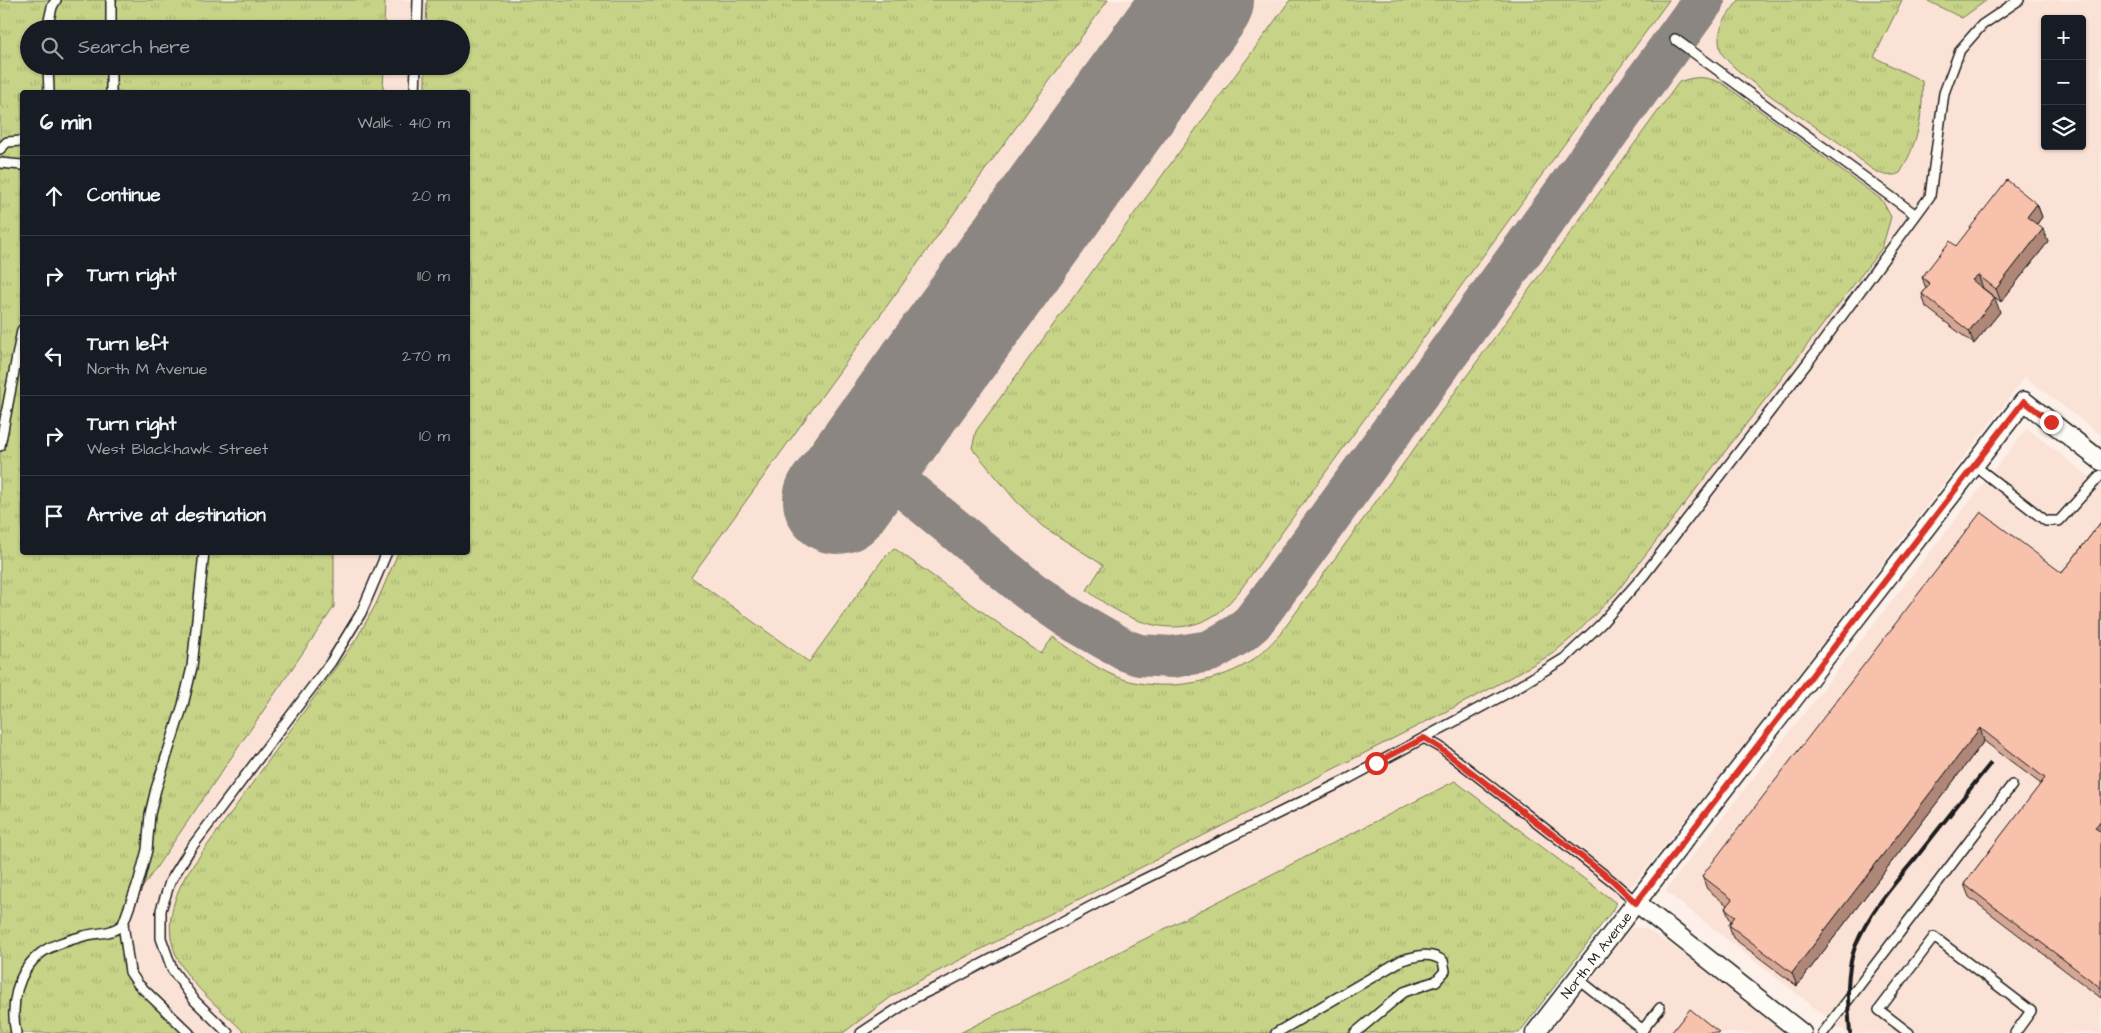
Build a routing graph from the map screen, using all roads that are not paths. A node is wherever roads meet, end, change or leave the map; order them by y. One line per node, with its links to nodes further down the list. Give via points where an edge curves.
1 (56, 0): 5 (lane)
2 (111, 0): 6 (lane)
3 (418, 0): 7 (lane)
4 (2019, 0): 19 (lane, via 1982,24 1960,50 1944,93 1930,196)
5 (49, 20)
6 (111, 20)
7 (417, 20)
8 (1675, 39): 19 (lane)
9 (48, 75): 12 (lane)
10 (111, 75): 13 (lane)
11 (416, 75): 14 (lane)
12 (49, 90)
13 (111, 90)
14 (415, 90)
15 (20, 141): 16 (lane, via 7,142)
16 (0, 148)
17 (0, 163): 18 (lane)
18 (20, 165)
19 (1916, 215): 27 (lane, via 1802,370 1602,624 1565,658)
20 (20, 341): 21 (lane)
21 (0, 446)
22 (2101, 461): 23 (street, North M Avenue, via 2024,401)
23 (1974, 464): 24 (lane, via 2051,522 2059,522); 29 (street, North M Avenue)
24 (2101, 475)
25 (204, 555): 30 (lane, via 192,667 156,789 143,865)
26 (386, 555): 36 (lane, via 361,613 331,662 191,848 170,882 161,910 161,938 172,969 195,1001)
27 (1424, 738): 29 (lane, via 1612,880); 37 (lane, via 914,998)
28 (2012, 785): 42 (lane)
29 (1636, 903): 31 (street, North M Avenue); 41 (street)
30 (123, 924): 34 (lane, via 116,930 57,944 41,953 27,967 14,1009); 35 (lane, via 130,972 138,984)
31 (1577, 978): 33 (lane); 40 (street, North M Avenue)
32 (1660, 1008): 33 (lane)
33 (1642, 1031)
34 (16, 1033)
35 (189, 1033)
36 (228, 1033)
37 (861, 1033)
38 (1276, 1033): 39 (lane, via 1402,960 1422,954 1435,955 1443,961 1445,971 1436,981 1404,992)
39 (1355, 1033)
40 (1535, 1033)
41 (1802, 1033)
42 (1823, 1033)
43 (1909, 1033): 44 (lane, via 1879,1010 1934,938 2032,1011)
44 (2015, 1033)

